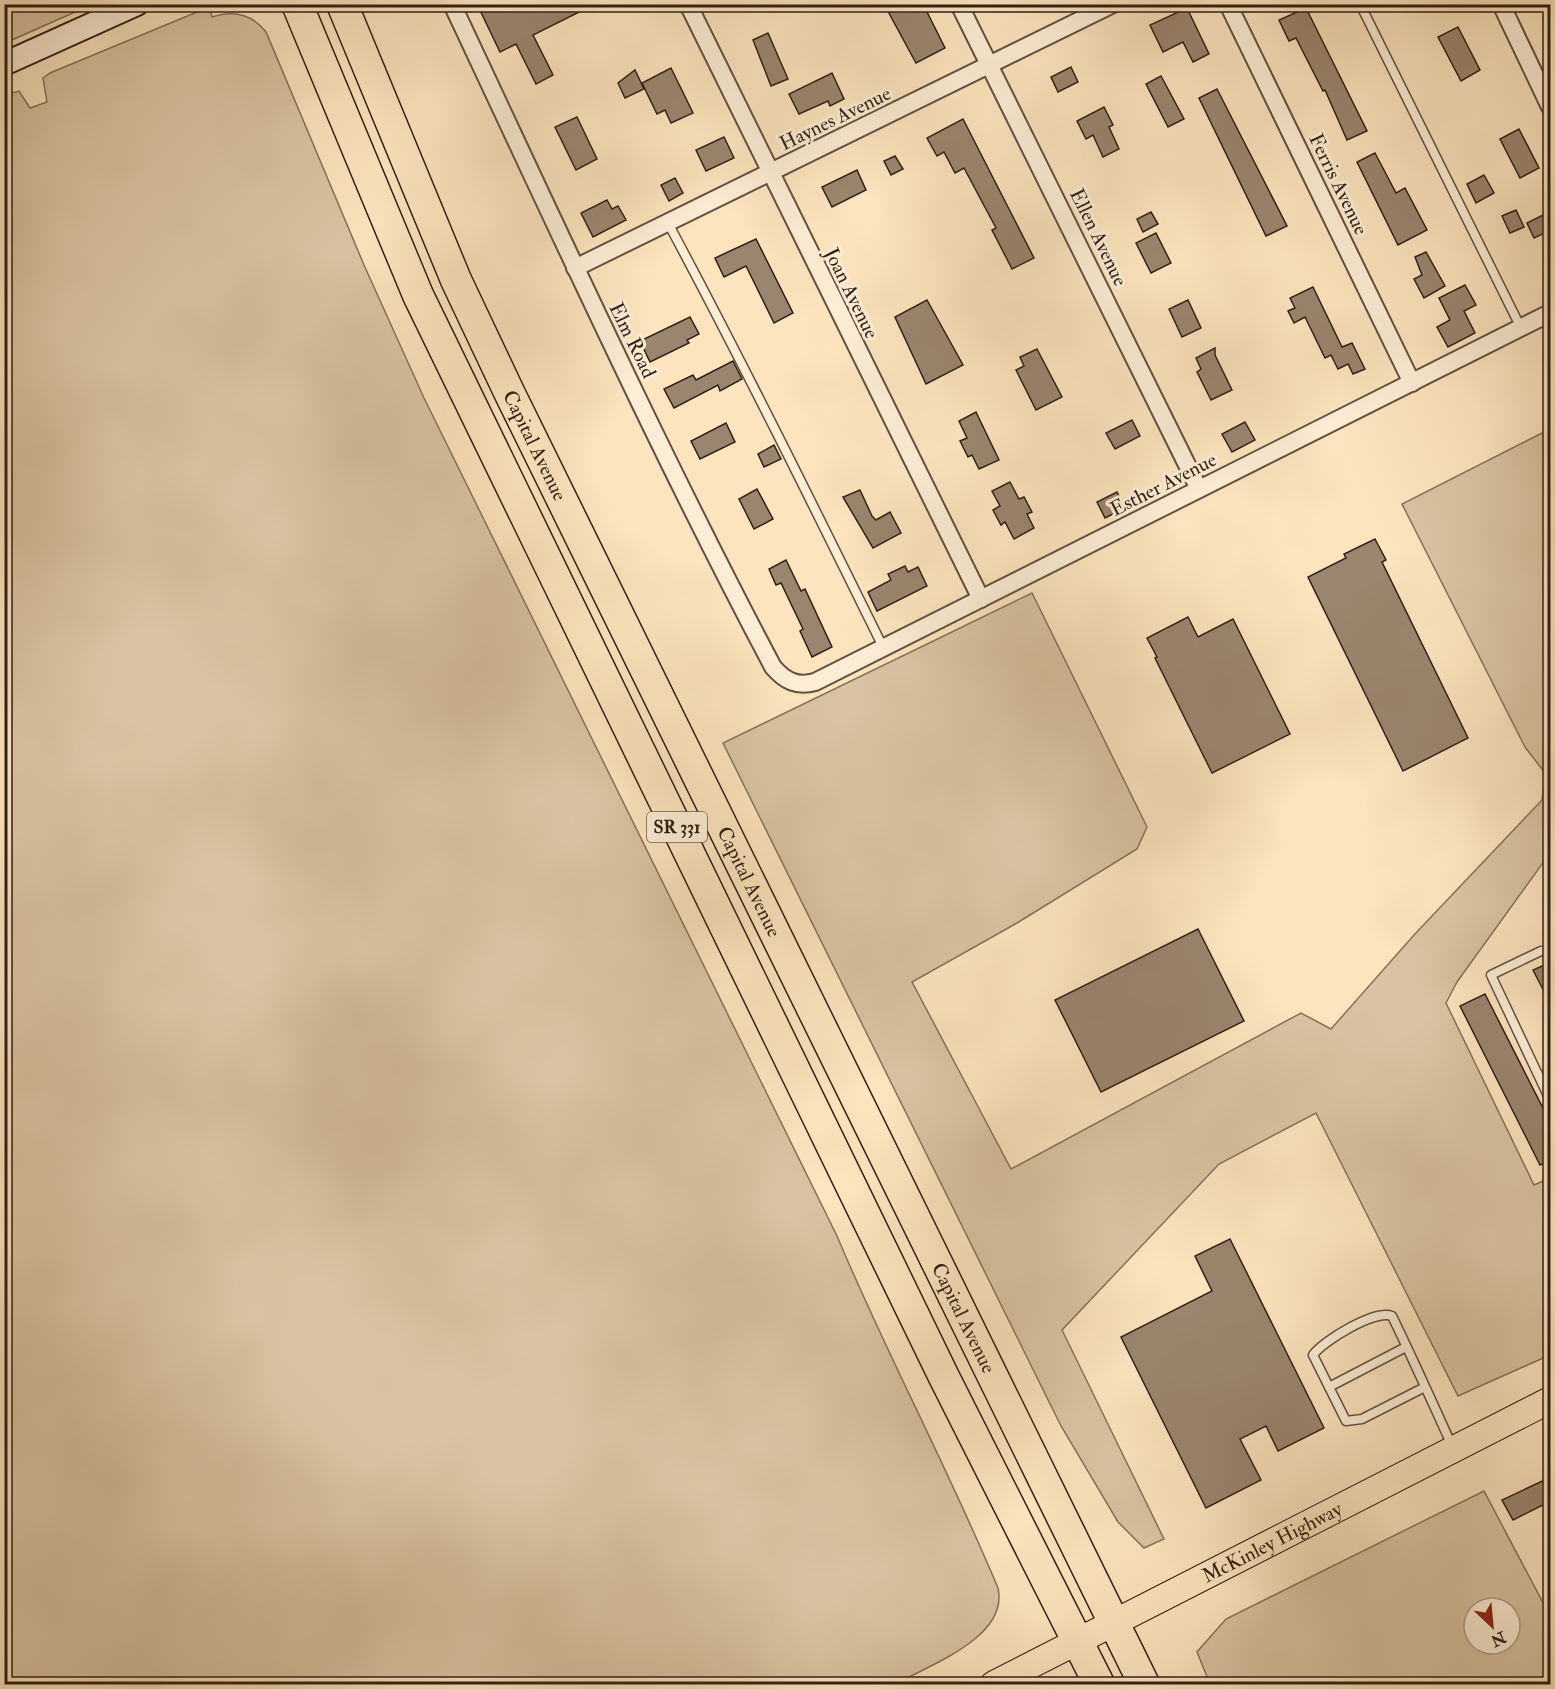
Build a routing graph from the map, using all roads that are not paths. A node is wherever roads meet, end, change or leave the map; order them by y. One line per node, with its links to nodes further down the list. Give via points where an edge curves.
1 (137, 4): 11 (street)
2 (297, 4): 32 (highway, Capital Avenue / SR 331, via 418,295 944,1377)
3 (342, 4): 31 (highway, Capital Avenue / SR 331, via 456,280 509,392)
4 (452, 4): 16 (street, Elm Road)
5 (688, 4): 14 (street, Joan Avenue)
6 (959, 4): 12 (street, Ellen Avenue)
7 (1113, 4): 12 (street, Haynes Avenue)
8 (1228, 4): 19 (street, Ferris Avenue)
9 (1360, 4): 18 (lane)
10 (1501, 4): 13 (street)
11 (4, 64)
12 (990, 65): 14 (street, Haynes Avenue); 20 (street, Ellen Avenue)
13 (1551, 107)
14 (771, 173): 15 (street, Haynes Avenue); 21 (street, Joan Avenue)
15 (668, 223): 16 (street, Haynes Avenue); 22 (lane, via 735,348)
16 (575, 268): 23 (street, Elm Road, via 735,595 773,667)
17 (1551, 313): 18 (street, Esther Avenue)
18 (1521, 328): 19 (street, Esther Avenue)
19 (1412, 383): 20 (street, Esther Avenue)
20 (1199, 489): 21 (street, Esther Avenue)
21 (981, 599): 22 (street, Esther Avenue)
22 (883, 647): 23 (street, Esther Avenue, via 814,682)
23 (793, 683)
24 (1541, 951): 25 (lane, via 1491,975)
25 (1551, 1100)
26 (1407, 1347): 27 (lane); 28 (lane); 28 (lane, via 1392,1316 1374,1316 1319,1346 1313,1355)
27 (1425, 1387): 28 (lane, via 1362,1419 1346,1420); 30 (lane)
28 (1329, 1388)
29 (1551, 1400): 30 (main road, McKinley Highway)
30 (1453, 1448): 31 (main road, McKinley Highway)
31 (1114, 1622): 32 (main road, McKinley Highway); 35 (highway, Capital Avenue / SR 331)
32 (1077, 1640): 33 (main road, McKinley Highway); 34 (highway, Capital Avenue / SR 331)
33 (993, 1684)
34 (1099, 1684)
35 (1144, 1684)

